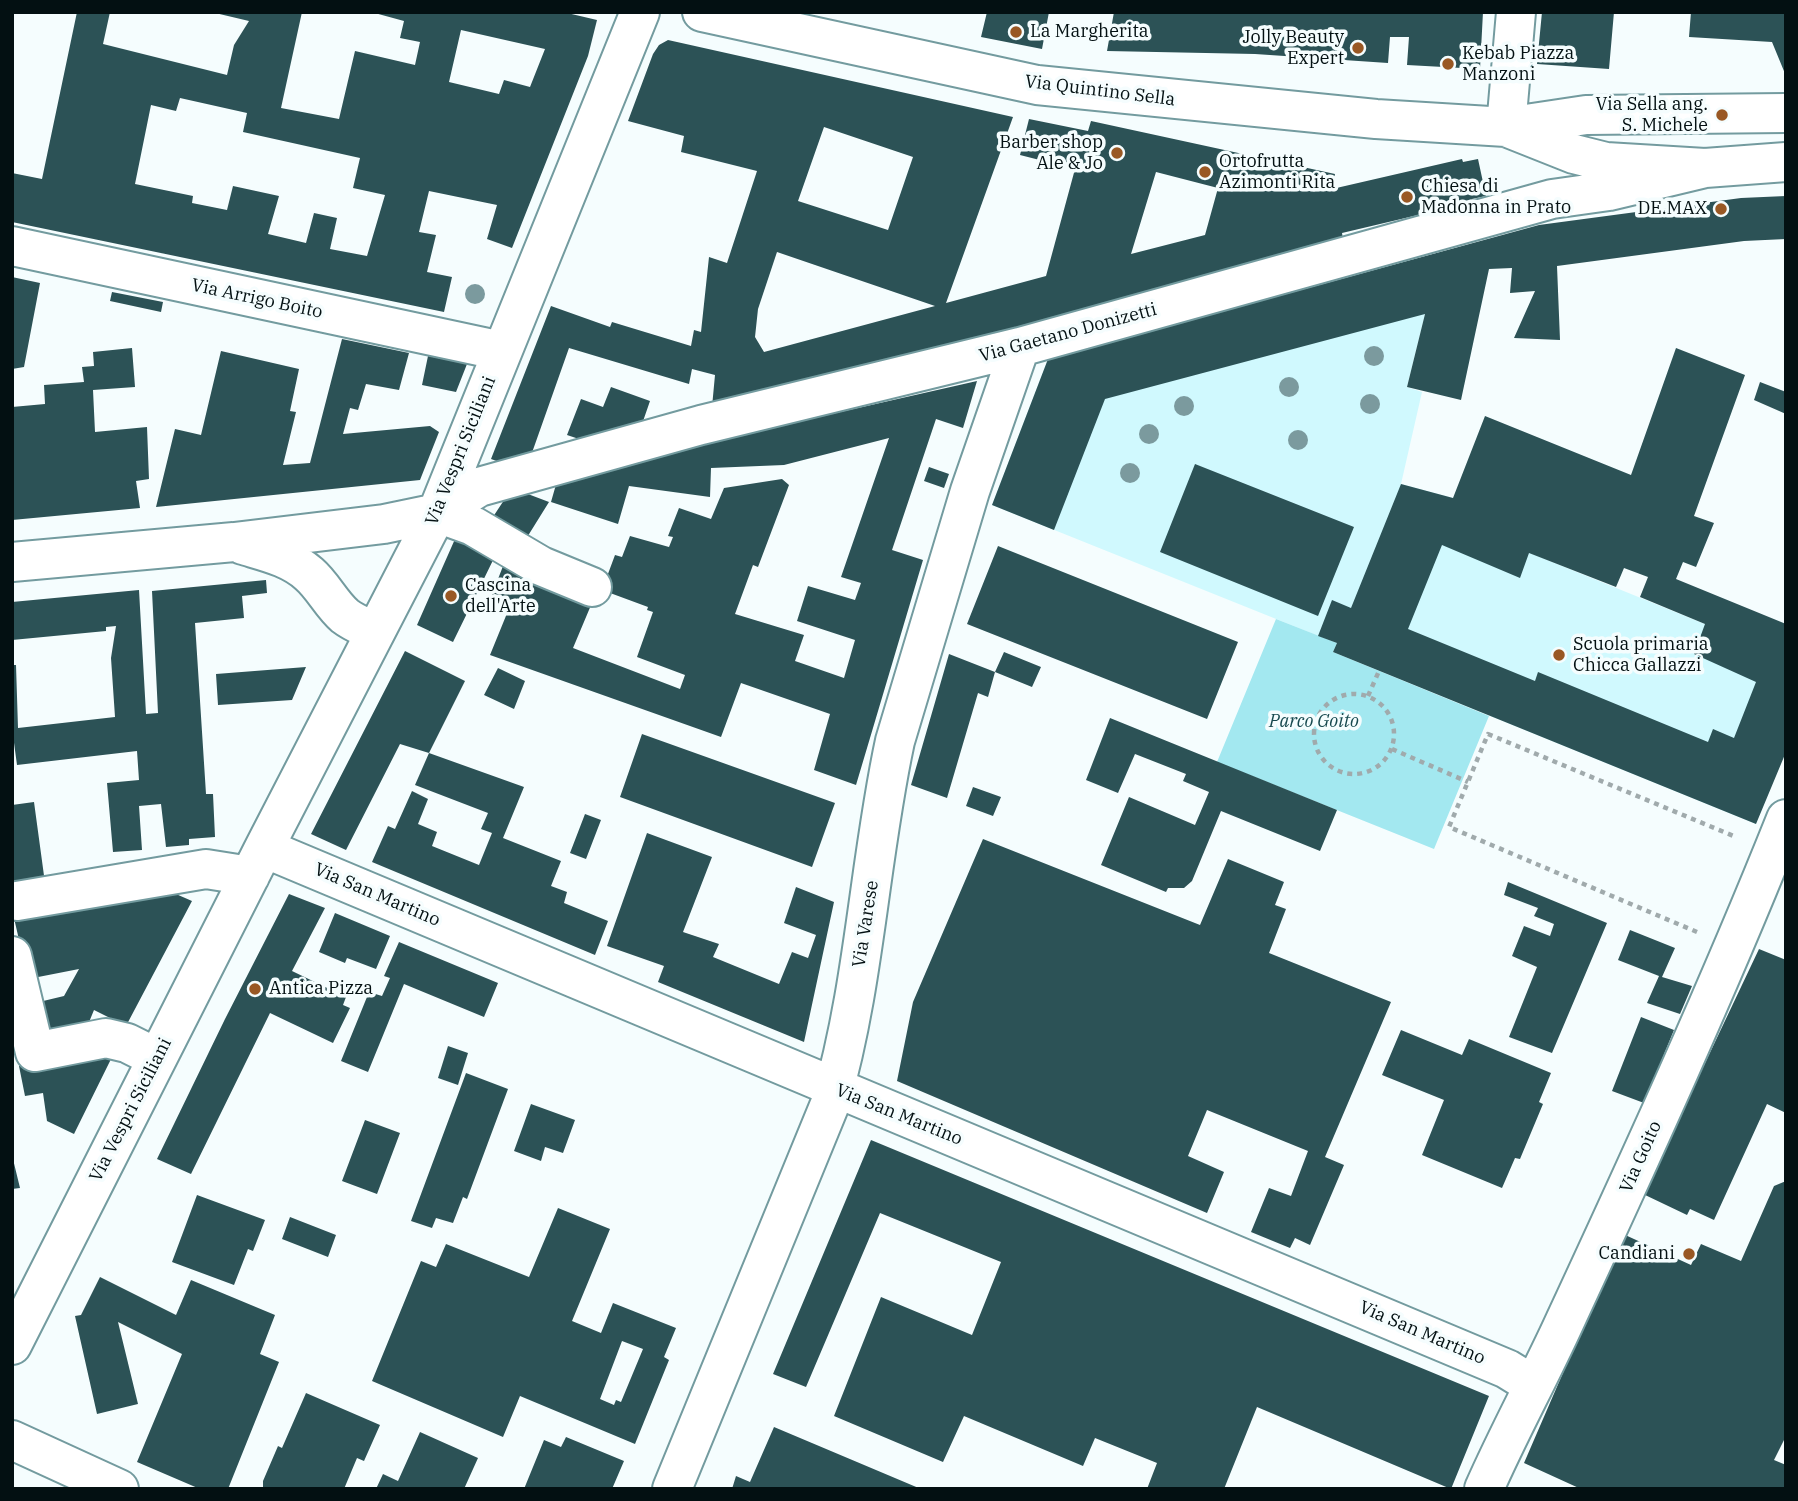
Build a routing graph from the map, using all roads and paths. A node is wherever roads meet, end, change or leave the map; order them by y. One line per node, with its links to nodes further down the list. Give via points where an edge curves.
1 (640, 12): 10 (street, Via Vespri Siciliani)
2 (702, 12): 5 (street, Via Quintino Sella, via 1047,87)
3 (1516, 12): 5 (street)
4 (1786, 113): 5 (street, via 1586,116)
5 (1506, 127): 7 (street, via 1606,162)
6 (1786, 162): 7 (street)
7 (1705, 168): 9 (street, Via Gaetano Donizetti, via 1552,199)
8 (12, 246): 10 (street, Via Arrigo Boito)
9 (1020, 347): 11 (street, Via Gaetano Donizetti, via 701,425 479,487); 27 (street, Via Varese, via 970,491 895,740 860,967)
10 (502, 351): 11 (street, Via Vespri Siciliani)
11 (437, 513): 12 (street); 14 (street, via 473,526 541,566); 15 (street, Via Vespri Siciliani)
12 (234, 542): 13 (street); 15 (street, via 295,563 343,614)
13 (12, 562)
14 (593, 587)
15 (375, 632): 22 (street, Via Vespri Siciliani)
16 (1378, 671): 17 (path)
17 (1368, 696): 18 (path, via 1380,704 1393,724); 18 (path, via 1343,695 1331,701 1316,723 1317,750 1324,761 1348,774 1374,769)
18 (1391, 749): 19 (path)
19 (1468, 782): 21 (path, via 1488,734); 24 (path, via 1449,827)
20 (1786, 820): 29 (street, Via Goito, via 1649,1140)
21 (1740, 838)
22 (257, 862): 23 (street); 26 (street, Via Vespri Siciliani); 27 (street, Via San Martino)
23 (18, 901)
24 (1701, 933)
25 (12, 956): 26 (street, via 35,1052 106,1038)
26 (157, 1058): 28 (street, Via Vespri Siciliani)
27 (835, 1088): 29 (street, Via San Martino, via 1507,1369); 32 (street, Via Varese)
28 (12, 1345)
29 (1533, 1385): 33 (street, Via Goito)
30 (12, 1440): 31 (street)
31 (119, 1489)
32 (672, 1489)
33 (1484, 1489)

